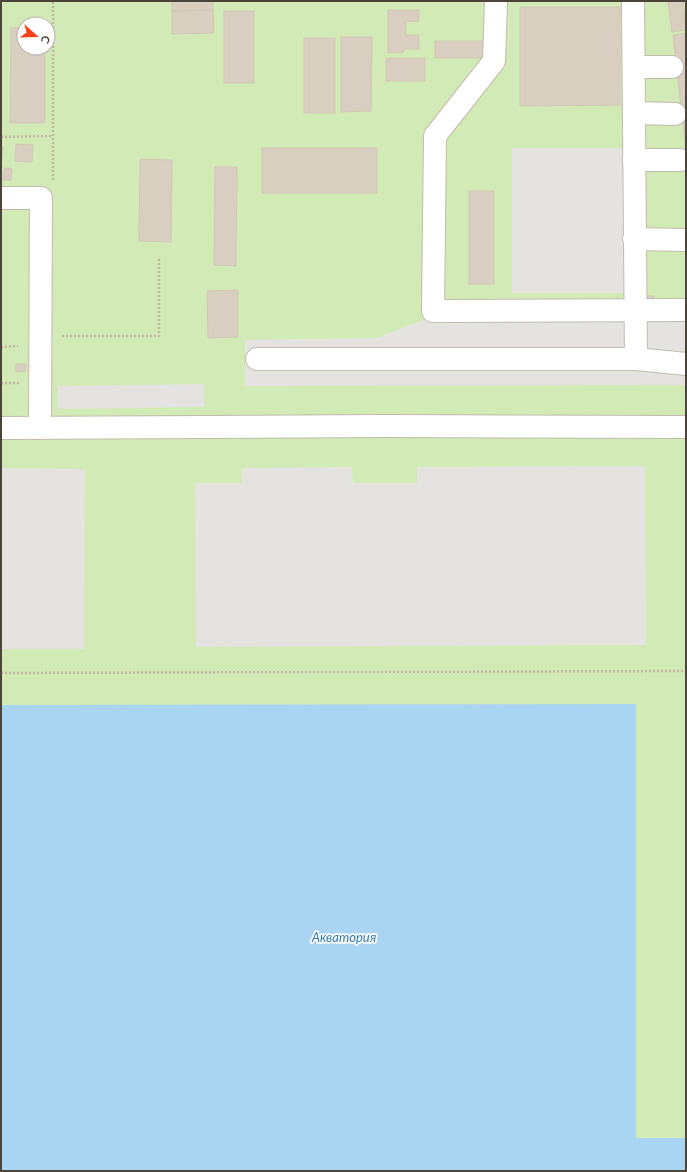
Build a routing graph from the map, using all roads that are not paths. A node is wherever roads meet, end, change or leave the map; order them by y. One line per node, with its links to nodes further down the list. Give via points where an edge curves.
1 (496, 1): 12 (street, via 494,61 435,136 434,311)
2 (633, 1): 3 (street)
3 (634, 67): 4 (street); 5 (street)
4 (672, 67)
5 (634, 113): 6 (street); 7 (street)
6 (675, 114)
7 (634, 160): 8 (street); 10 (street)
8 (680, 160)
9 (1, 198): 19 (street, via 41,198)
10 (634, 239): 11 (street); 12 (street)
11 (686, 240)
12 (634, 310): 13 (street); 15 (street)
13 (686, 310)
14 (257, 359): 15 (street)
15 (636, 359): 16 (street)
16 (686, 364)
17 (686, 427): 19 (street)
18 (1, 428): 19 (street)
19 (40, 428)

